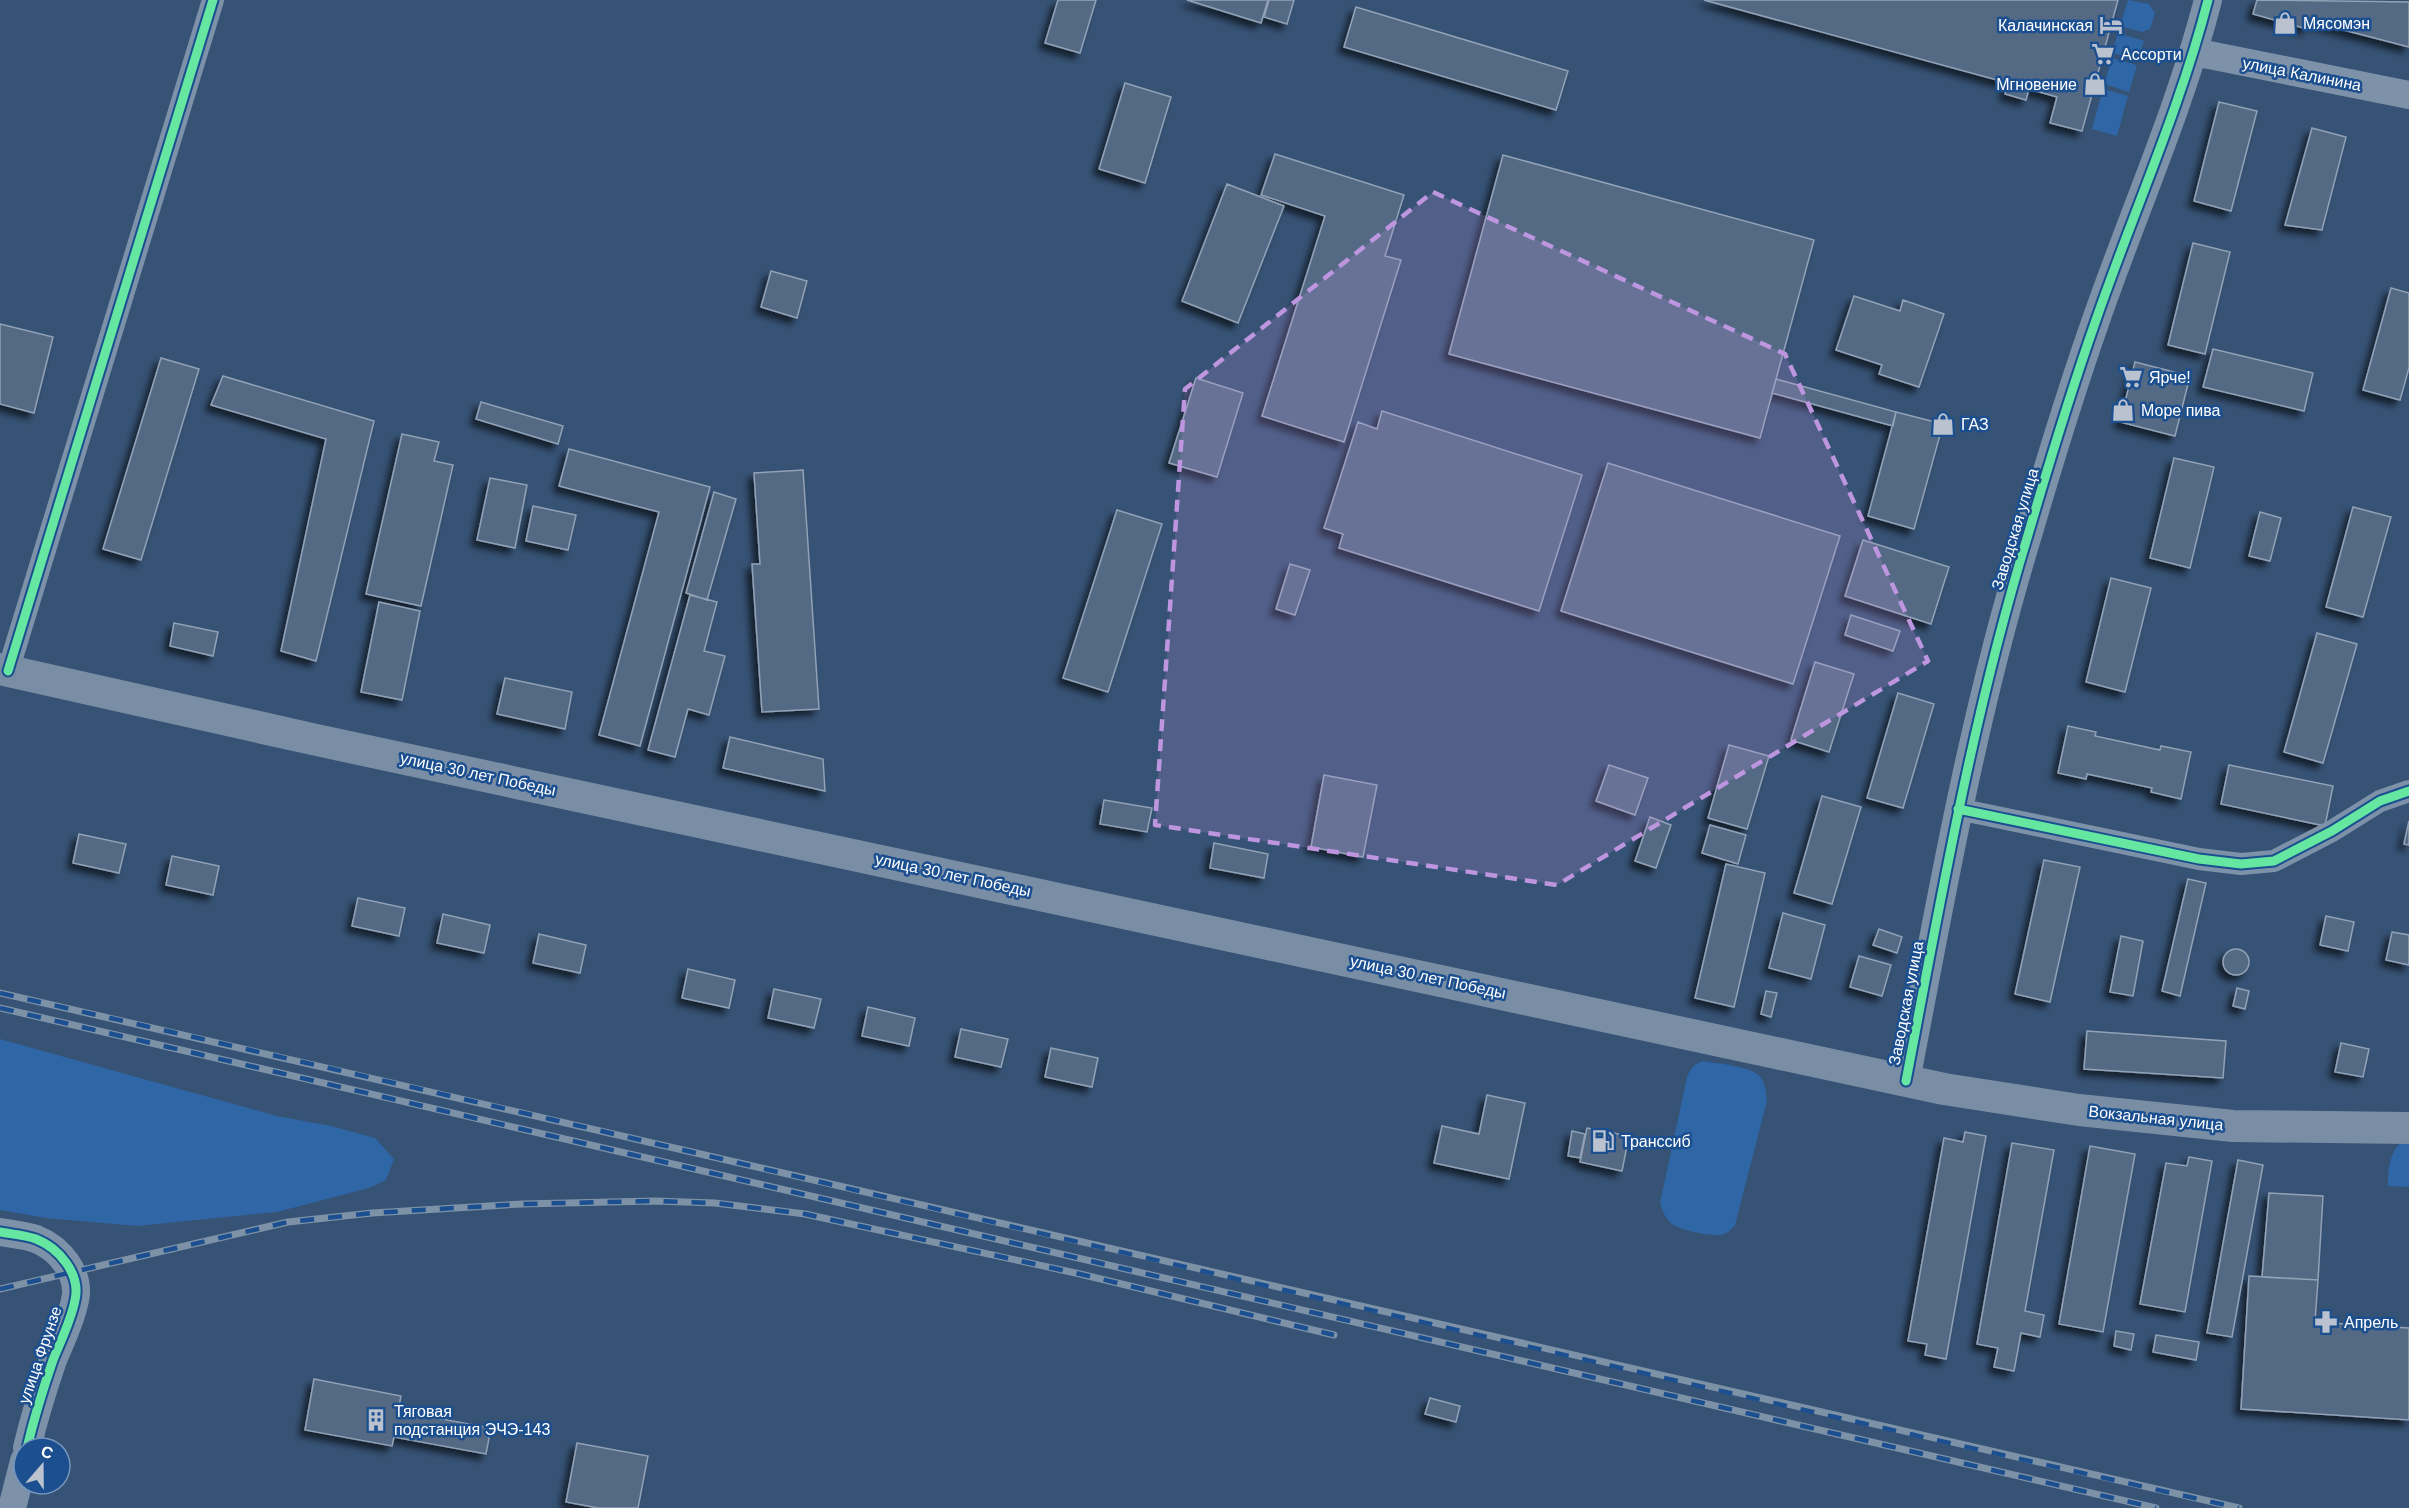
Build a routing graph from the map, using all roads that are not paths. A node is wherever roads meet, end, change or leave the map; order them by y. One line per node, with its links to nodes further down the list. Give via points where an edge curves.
1 (213, 0): 5 (street)
2 (2208, 0): 3 (street, Заводская улица)
3 (2194, 52): 4 (street, улица Калинина); 7 (street, Заводская улица, via 2096,320 2027,536 1991,662)
4 (2409, 96)
5 (4, 670): 8 (main road, улица 30 лет Победы)
6 (2409, 791): 7 (street, via 2380,801 2274,861 2241,864 2199,859)
7 (1958, 809): 8 (street, Заводская улица)
8 (1906, 1081): 9 (main road, Вокзальная улица, via 2072,1109 2233,1126)
9 (2409, 1128)
10 (0, 1232): 11 (street, улица Фрунзе, via 36,1239 58,1253 72,1271 76,1298 39,1398)
11 (30, 1436)

